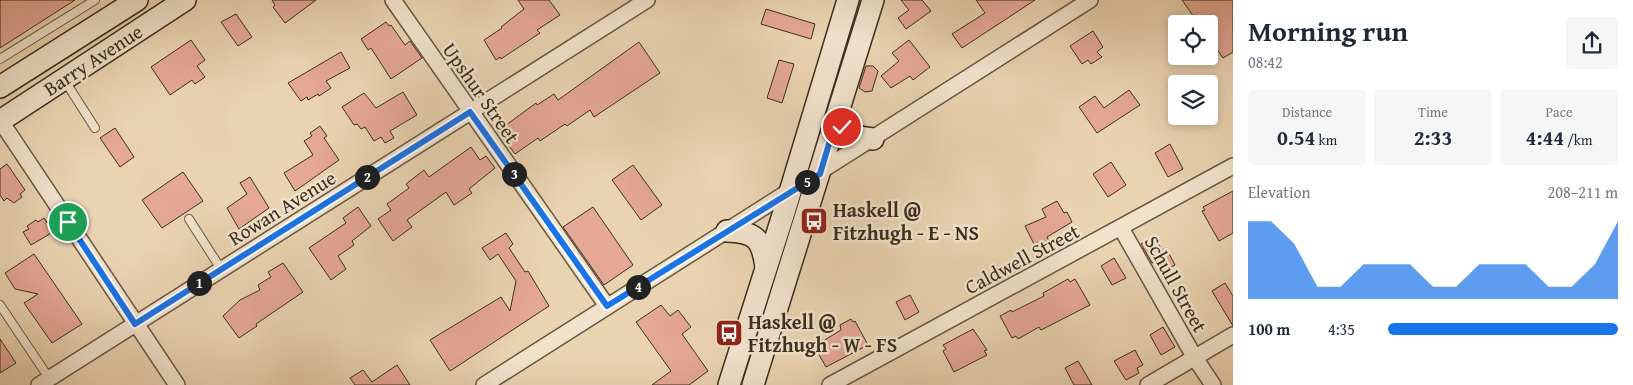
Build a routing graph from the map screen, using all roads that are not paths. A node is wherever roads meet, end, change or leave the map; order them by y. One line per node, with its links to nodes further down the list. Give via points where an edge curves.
1 (95, 0): 9 (lane)
2 (137, 0): 11 (main road)
3 (392, 0): 12 (street, Upshur Street)
4 (647, 0): 12 (street, Rowan Avenue)
5 (848, 0): 19 (main road)
6 (873, 0): 13 (main road)
7 (1090, 0): 16 (street)
8 (176, 3): 10 (main road, Barry Avenue)
9 (0, 59)
10 (64, 79): 14 (main road, Barry Avenue); 15 (lane)
11 (0, 87)
12 (470, 112): 24 (street, Rowan Avenue); 26 (street, Upshur Street)
13 (837, 117): 16 (main road, via 842,127 853,136); 18 (main road)
14 (0, 121): 27 (street)
15 (95, 128)
16 (873, 139): 18 (street)
17 (1233, 166): 21 (street, Caldwell Street)
18 (820, 174): 19 (street); 34 (main road)
19 (790, 192): 22 (street); 23 (main road)
20 (189, 219): 24 (lane)
21 (1121, 228): 29 (street, Schull Street); 35 (street, Caldwell Street)
22 (727, 230): 23 (main road, via 757,238); 26 (street)
23 (766, 267): 33 (main road)
24 (221, 269): 27 (street, Rowan Avenue)
25 (0, 305): 30 (lane)
26 (607, 306): 32 (street)
27 (135, 324): 30 (street, Rowan Avenue); 31 (street)
28 (1233, 336): 29 (street)
29 (1195, 358): 36 (street); 37 (street, Schull Street)
30 (44, 382)
31 (177, 385)
32 (484, 385)
33 (729, 385)
34 (753, 385)
35 (830, 385)
36 (1148, 385)
37 (1213, 385)

